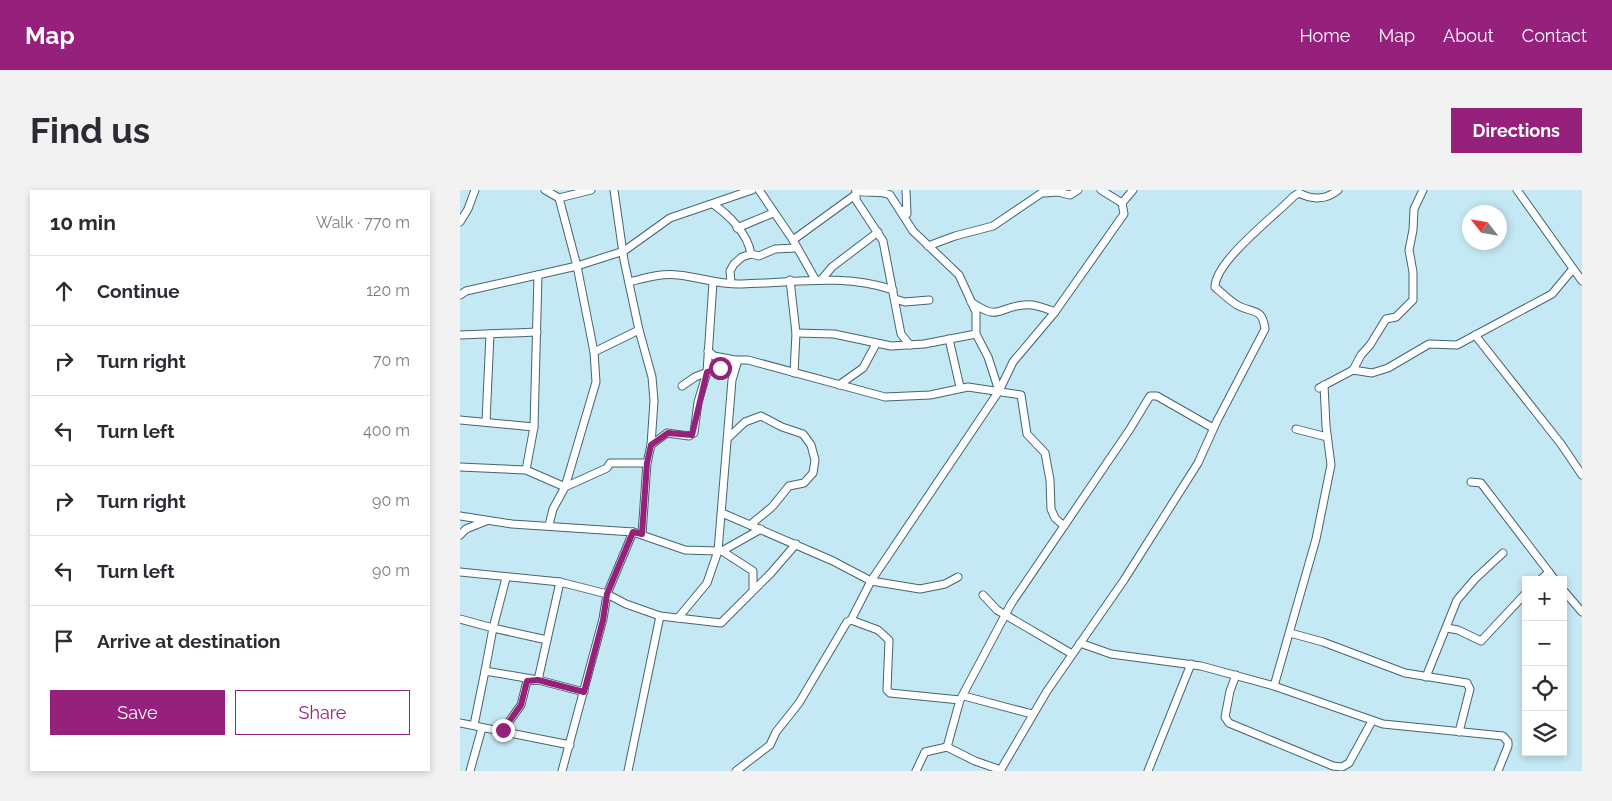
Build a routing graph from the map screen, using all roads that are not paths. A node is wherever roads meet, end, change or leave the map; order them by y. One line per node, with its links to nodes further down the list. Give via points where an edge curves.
1 (476, 190): 21 (street)
2 (545, 190): 17 (street)
3 (591, 190): 17 (street)
4 (614, 190): 27 (street)
5 (752, 190): 19 (street)
6 (759, 190): 20 (street)
7 (906, 190): 16 (street, via 907,214 901,204)
8 (1078, 190): 14 (street, via 1070,195)
9 (1101, 190): 18 (street)
10 (1133, 190): 18 (street)
11 (1338, 190): 67 (street, via 1333,195 1316,198 1299,193 1294,196 1232,253 1221,268 1215,286 1239,306 1257,311 1264,320 1265,329)
12 (1424, 190): 57 (street, via 1414,209 1409,250 1413,300 1396,317 1386,319)
13 (1517, 190): 30 (street)
14 (1046, 191): 25 (street, via 993,226)
15 (856, 192): 16 (street, via 884,192); 23 (street); 24 (street)
16 (890, 196): 25 (street, via 913,231)
17 (559, 198): 29 (street)
18 (1122, 203): 43 (street, via 1124,214)
19 (713, 204): 22 (street, via 727,214); 27 (street, via 670,218)
20 (774, 213): 22 (street); 24 (street)
21 (460, 222)
22 (737, 228): 28 (street, via 750,244)
23 (878, 232): 32 (street); 38 (street)
24 (792, 240): 26 (street)
25 (928, 246): 42 (street, via 959,275)
26 (796, 248): 28 (street, via 775,248 760,256); 32 (street)
27 (624, 251): 29 (street); 35 (street)
28 (751, 254): 37 (street, via 734,264 730,271)
29 (577, 266): 31 (street); 55 (street)
30 (1572, 270): 34 (street); 50 (street, via 1552,294)
31 (538, 275): 39 (street); 45 (street)
32 (818, 279): 33 (street); 38 (street, via 876,284)
33 (790, 280): 37 (street); 46 (street)
34 (1582, 281)
35 (629, 282): 36 (street, via 666,275); 44 (street)
36 (713, 282): 37 (street); 54 (street)
37 (731, 283)
38 (893, 290): 40 (street)
39 (460, 295)
40 (894, 298): 41 (street, via 905,302); 53 (street, via 901,334)
41 (929, 300)
42 (969, 300): 43 (street, via 984,311 997,313 1022,305 1038,305); 48 (street, via 976,312)
43 (1055, 312): 63 (street, via 1012,362)
44 (639, 330): 55 (street); 71 (street, via 652,377)
45 (537, 332): 47 (street); 66 (street)
46 (796, 333): 52 (street, via 834,334); 59 (street)
47 (490, 334): 49 (street); 65 (street)
48 (976, 334): 51 (street); 63 (street, via 988,357)
49 (460, 335)
50 (1474, 335): 57 (street, via 1457,345 1429,344 1398,364 1372,373); 75 (street)
51 (949, 339): 53 (street); 62 (street)
52 (876, 344): 53 (street); 60 (street, via 862,368)
53 (910, 345)
54 (708, 351): 56 (street, via 714,356); 58 (street)
55 (594, 352): 77 (street, via 595,392)
56 (738, 360): 58 (street); 59 (street); 70 (street, via 732,380)
57 (1353, 370): 69 (street, via 1321,387)
58 (707, 372): 61 (street); 71 (street, via 692,435 668,433)
59 (794, 373): 60 (street)
60 (839, 385): 62 (street, via 876,396 896,397 930,395)
61 (682, 386)
62 (960, 387): 63 (street)
63 (999, 391): 83 (street, via 1021,395 1027,434 1045,453 1051,509); 97 (street)
64 (460, 420): 65 (street)
65 (486, 422): 66 (street)
66 (534, 427): 74 (street)
67 (1214, 428): 83 (street, via 1157,396 1150,396); 114 (street, via 1198,463 1168,513)
68 (1296, 429): 69 (street)
69 (1327, 437): 112 (street, via 1332,465)
70 (728, 438): 78 (street); 82 (street, via 745,422 761,416 803,434 816,460 813,473 804,483 790,486)
71 (651, 445): 72 (street)
72 (647, 463): 77 (street, via 610,463 607,468); 86 (street)
73 (460, 467): 74 (street)
74 (526, 470): 77 (street)
75 (1582, 475)
76 (1471, 482): 92 (street, via 1481,483)
77 (565, 487): 81 (street, via 553,509)
78 (722, 513): 82 (street); 89 (street)
79 (460, 516): 80 (street)
80 (486, 521): 81 (street); 87 (street)
81 (549, 525): 85 (street)
82 (750, 525): 84 (street)
83 (1064, 526): 105 (street)
84 (760, 529): 88 (street); 89 (street)
85 (633, 532): 86 (street); 100 (street)
86 (642, 534): 89 (street, via 685,550)
87 (460, 535)
88 (796, 544): 97 (street); 99 (street, via 771,574)
89 (720, 551): 99 (street, via 753,571); 107 (street, via 707,583)
90 (1503, 553): 111 (street, via 1457,600)
91 (460, 572): 96 (street)
92 (1549, 572): 93 (street); 94 (street)
93 (1544, 576)
94 (1552, 576)
95 (958, 577): 97 (street, via 945,584 920,589)
96 (506, 578): 98 (street); 110 (street)
97 (871, 581): 109 (street)
98 (560, 582): 100 (street); 113 (street)
99 (753, 589): 107 (street, via 721,623)
100 (607, 594): 106 (street); 122 (street)
101 (983, 595): 105 (street, via 997,610)
102 (1567, 595): 104 (street)
103 (1522, 598): 111 (street, via 1481,641)
104 (1582, 612)
105 (1006, 614): 115 (street); 123 (street)
106 (660, 616): 107 (street); 136 (street)
107 (678, 618)
108 (460, 619): 110 (street)
109 (851, 620): 123 (street, via 878,630 889,640 887,690 890,693); 137 (street, via 770,745)
110 (492, 628): 113 (street); 117 (street)
111 (1447, 628): 119 (street)
112 (1290, 633): 119 (street); 121 (street)
113 (547, 640): 120 (street)
114 (1080, 643): 115 (street); 116 (street, via 1111,654)
115 (1072, 654): 124 (street)
116 (1190, 664): 118 (street); 139 (street)
117 (485, 671): 120 (street); 127 (street)
118 (1236, 675): 121 (street); 125 (street, via 1226,717 1229,723 1333,766 1349,764)
119 (1426, 677): 130 (street, via 1467,683 1470,689)
120 (538, 680): 122 (street); 129 (street, via 527,681 521,705)
121 (1274, 686): 125 (street)
122 (584, 692): 131 (street)
123 (962, 698): 124 (street); 132 (street)
124 (1032, 714): 133 (street)
125 (1372, 721): 130 (street)
126 (460, 723): 127 (street)
127 (474, 726): 128 (street)
128 (482, 728): 129 (street); 134 (street)
129 (503, 730): 131 (street)
130 (1459, 732): 140 (street, via 1506,738 1508,746)
131 (570, 745): 135 (street)
132 (948, 747): 133 (street); 138 (street, via 925,752)
133 (1000, 770)
134 (470, 771)
135 (562, 771)
136 (628, 771)
137 (736, 771)
138 (916, 771)
139 (1148, 771)
140 (1498, 771)

